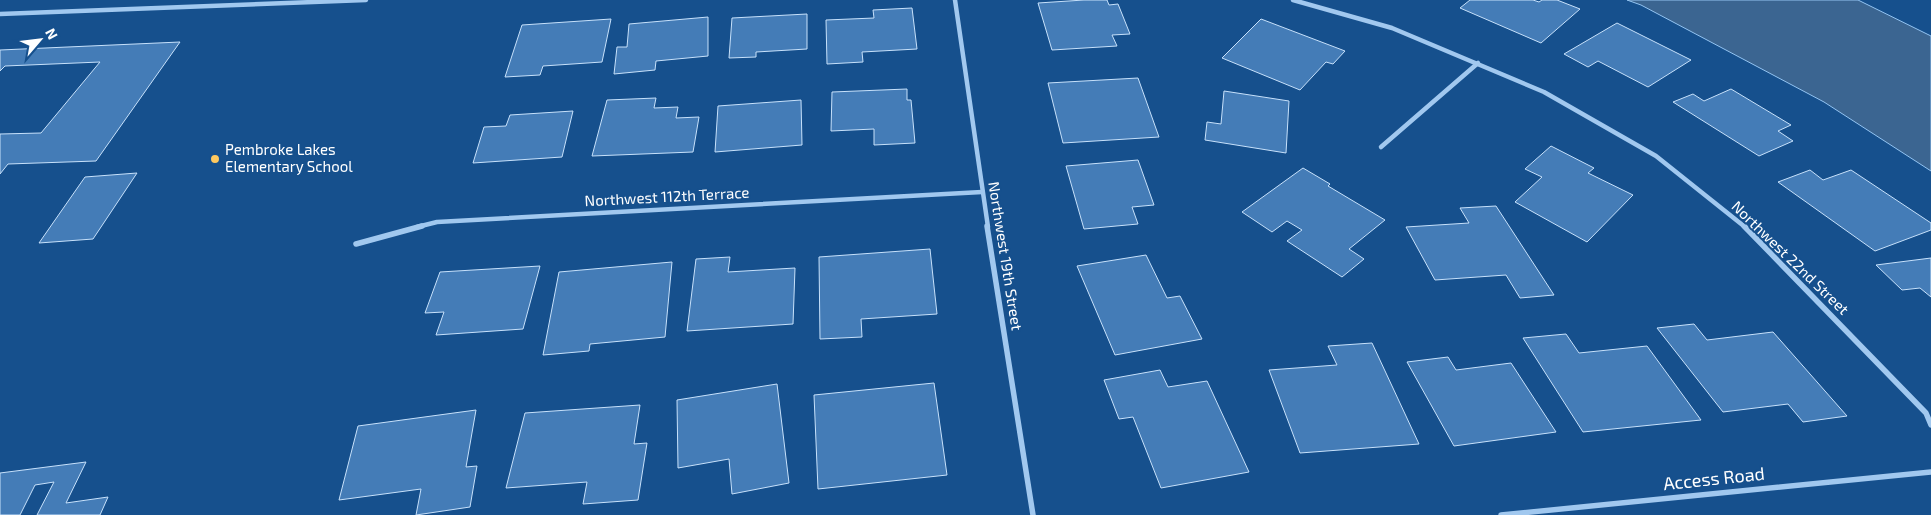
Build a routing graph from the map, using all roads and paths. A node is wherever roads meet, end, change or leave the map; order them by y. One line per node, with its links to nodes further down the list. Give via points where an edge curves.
1 (366, 0): 4 (street)
2 (955, 0): 7 (street, Northwest 19th Street)
3 (1293, 0): 5 (street, Northwest 22nd Street, via 1392,28)
4 (0, 14)
5 (1478, 63): 6 (street); 9 (street, Northwest 22nd Street, via 1544,92 1656,156 1742,224 1926,412)
6 (1381, 147)
7 (982, 192): 8 (street, Northwest 112th Terrace, via 437,222); 11 (street, Northwest 19th Street)
8 (356, 244)
9 (1931, 425)
10 (1931, 472): 12 (street, Access Road)
11 (1033, 515)
12 (1501, 515)

